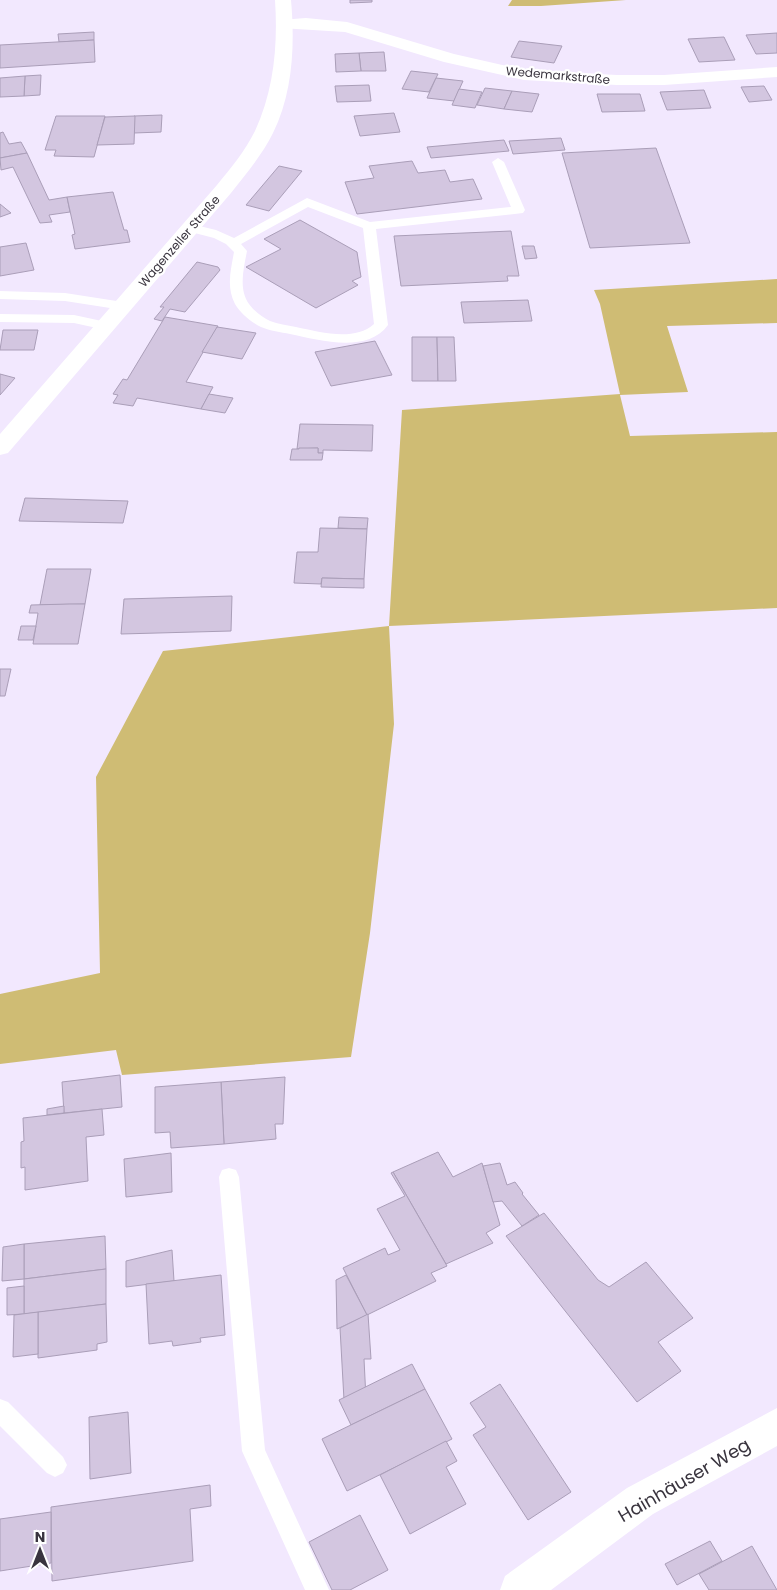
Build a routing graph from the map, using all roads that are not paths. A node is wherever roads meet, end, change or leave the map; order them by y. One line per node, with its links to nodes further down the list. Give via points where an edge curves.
1 (284, 0): 2 (main road, Wagenzeller Straße)
2 (286, 24): 3 (main road, Wedemarkstraße, via 346,27 450,58 524,74 664,80); 6 (main road, Wagenzeller Straße, via 281,75 272,114 255,148)
3 (777, 72)
4 (498, 162): 5 (lane, via 519,210)
5 (369, 226): 7 (lane, via 307,202); 7 (lane, via 381,325 376,332 359,337 324,336 265,324 243,305 235,277 241,251)
6 (191, 228): 7 (lane); 9 (main road, Wagenzeller Straße)
7 (234, 243)
8 (0, 295): 9 (lane, via 65,297)
9 (123, 306): 11 (main road, Wagenzeller Straße)
10 (0, 318): 11 (lane, via 74,319)
11 (106, 326): 12 (main road, Wagenzeller Straße)
12 (0, 448)
13 (229, 1177): 17 (lane, via 254,1451)
14 (0, 1410): 16 (lane)
15 (777, 1426): 18 (main road, Hainhäuser Weg, via 640,1501)
16 (55, 1465)
17 (317, 1590)
18 (519, 1590)

